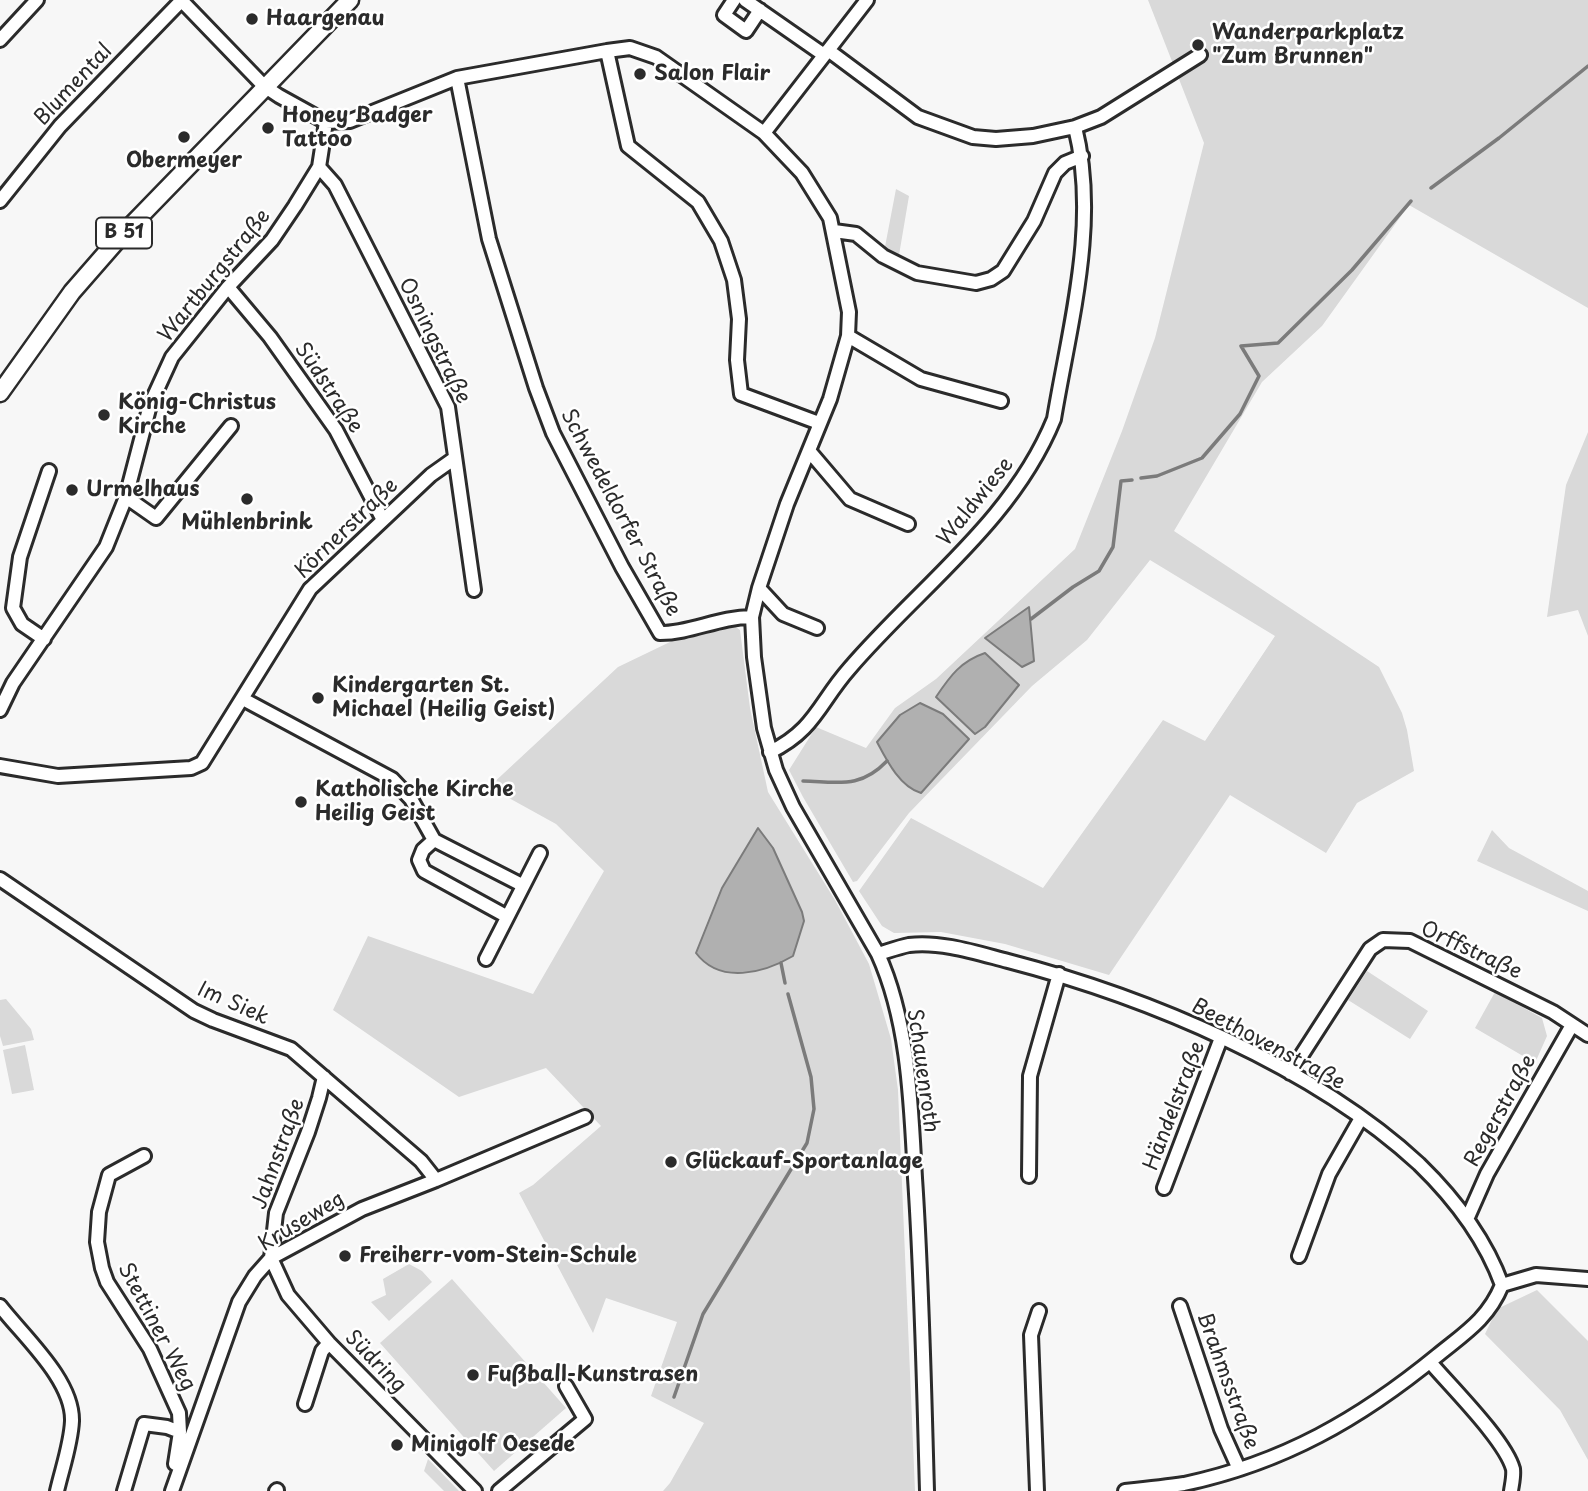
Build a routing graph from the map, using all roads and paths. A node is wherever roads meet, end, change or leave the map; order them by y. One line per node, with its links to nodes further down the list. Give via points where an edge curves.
1 (37, 0): 8 (street)
2 (182, 0): 13 (street); 19 (street, Blumental, via 60,126)
3 (350, 0): 13 (main road, B 51)
4 (734, 0): 7 (street, via 724,15 747,31)
5 (745, 0): 7 (street)
6 (867, 0): 10 (street)
7 (760, 10): 10 (street)
8 (0, 40)
9 (607, 51): 12 (street, Schauenroth); 16 (street, Schauenroth, via 630,48 656,57); 25 (street, via 628,146 698,202 721,240 734,281 739,319 741,394)
10 (826, 53): 15 (street, via 918,117 973,137 996,139); 16 (street)
11 (1200, 55): 15 (street, via 1101,117)
12 (457, 78): 14 (street, Schauenroth, via 350,121); 35 (street, Schwedeldorfer Straße, via 489,239 519,337 553,433 622,567 660,633 731,617)
13 (264, 86): 14 (street); 23 (main road, B 51, via 72,292)
14 (326, 122): 18 (street, Wartburgstraße)
15 (1075, 127): 17 (street, Waldwiese)
16 (764, 133): 20 (street, Schauenroth, via 802,173)
17 (1082, 156): 20 (street, via 1055,173 1034,221 1003,271 991,279 976,283 917,273 883,256 856,234); 40 (street, Waldwiese, via 1086,216 1054,419 1047,436 1016,489 972,541 849,669 803,732)
18 (319, 167): 21 (street, Wartburgstraße, via 272,240); 28 (street, Osningstraße, via 335,185 448,407)
19 (0, 201)
20 (834, 232): 22 (street, Schauenroth, via 849,312)
21 (228, 287): 30 (street, Wartburgstraße, via 172,357 150,405); 31 (street, Südstraße, via 336,430)
22 (848, 336): 24 (street, via 922,379); 25 (street, Schauenroth)
23 (0, 393)
24 (1001, 401)
25 (819, 423): 27 (street, Schauenroth)
26 (231, 426): 30 (street, via 156,518)
27 (810, 452): 32 (street, via 850,499); 33 (street, Schauenroth)
28 (455, 458): 31 (street, Körnerstraße); 34 (street, Osningstraße)
29 (49, 471): 37 (street, via 20,557 13,608 22,624)
30 (126, 498): 37 (street, Wartburgstraße, via 106,547)
31 (383, 520): 38 (street, Körnerstraße, via 310,589)
32 (908, 524)
33 (758, 588): 35 (street, Schauenroth); 36 (street, via 783,614)
34 (474, 590)
35 (752, 617): 40 (street, Schauenroth)
36 (817, 628)
37 (44, 639): 39 (street, Wartburgstraße)
38 (243, 699): 41 (street, Körnerstraße, via 202,763 191,768 58,776); 42 (street, via 392,779 411,799)
39 (0, 710)
40 (770, 752): 47 (street, Schauenroth, via 793,807)
41 (0, 766)
42 (434, 840): 45 (street); 46 (street, via 419,860 424,871)
43 (540, 853): 45 (street)
44 (0, 878): 54 (street, Im Siek, via 194,1011 291,1049)
45 (522, 885): 46 (street)
46 (506, 916): 48 (street)
47 (878, 954): 49 (street, Beethovenstraße, via 910,945 935,946); 82 (street, Schauenroth, via 888,979 910,1089)
48 (486, 959)
49 (1059, 974): 52 (street, Beethovenstraße); 58 (street, via 1030,1076)
50 (1572, 1025): 51 (street, Orffstraße); 53 (street, Orffstraße, via 1410,941 1383,940 1370,949); 61 (street, Regerstraße, via 1487,1174)
51 (1588, 1035)
52 (1222, 1038): 53 (street, Beethovenstraße); 60 (street, Händelstraße)
53 (1290, 1073): 56 (street, Beethovenstraße)
54 (324, 1077): 59 (street, Im Siek, via 421,1161); 62 (street, Jahnstraße, via 276,1213)
55 (585, 1117): 59 (street, Kruseweg)
56 (1361, 1118): 61 (street, Beethovenstraße, via 1419,1165); 63 (street, via 1329,1174)
57 (144, 1156): 74 (street, Stettiner Weg, via 109,1175 97,1242 107,1282 150,1349 179,1413)
58 (1029, 1176)
59 (436, 1180): 64 (street, Kruseweg, via 362,1209)
60 (1164, 1188)
61 (1468, 1217): 66 (street, Beethovenstraße)
62 (271, 1245): 64 (street, Südring)
63 (1299, 1256)
64 (271, 1258): 70 (street, Südring, via 288,1295); 76 (street, Kruseweg, via 239,1302)
65 (1588, 1279): 66 (street, via 1536,1275)
66 (1502, 1285): 71 (street, via 1479,1321)
67 (0, 1306): 77 (street, via 54,1372 68,1398 72,1422)
68 (1180, 1306): 75 (street, Brahmsstraße)
69 (1040, 1311): 83 (street, via 1031,1335)
70 (329, 1343): 73 (street, via 321,1351); 80 (street, Südring)
71 (1430, 1362): 75 (street, via 1337,1428); 85 (street, via 1500,1444 1514,1473)
72 (566, 1386): 81 (street, via 585,1419)
73 (304, 1404)
74 (180, 1432): 76 (street); 78 (street, via 144,1424)
75 (1239, 1469): 84 (street, via 1183,1484)
76 (177, 1474): 79 (street, Kruseweg)
77 (57, 1491)
78 (124, 1491)
79 (172, 1491)
80 (475, 1491)
81 (499, 1491)
82 (927, 1491)
83 (1037, 1491)
84 (1125, 1491)
85 (1511, 1491)

